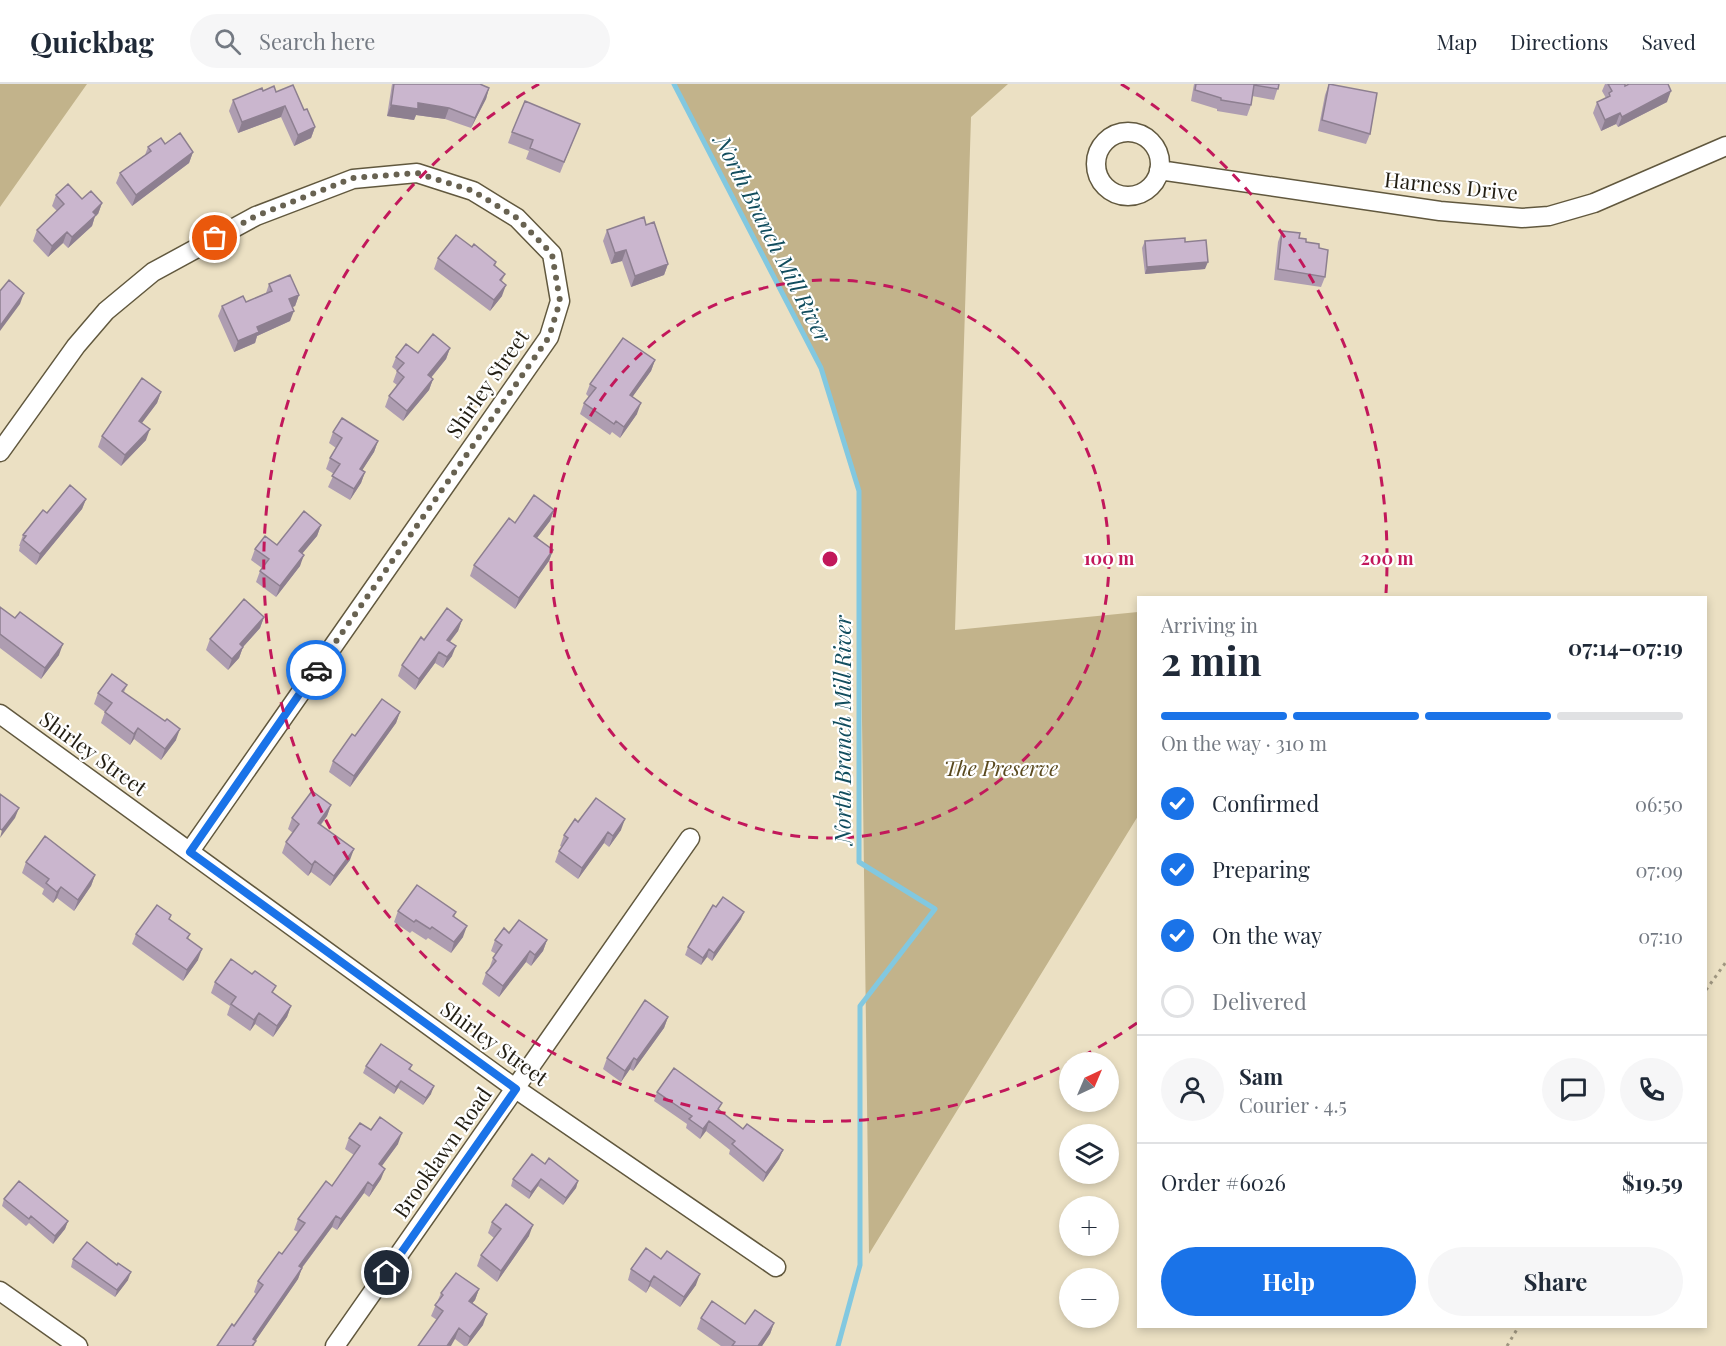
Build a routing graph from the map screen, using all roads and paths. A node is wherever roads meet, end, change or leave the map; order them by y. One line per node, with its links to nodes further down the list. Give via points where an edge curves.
1 (1726, 146): 2 (street, Harness Drive, via 1594,203 1549,216 1522,218 1440,211)
2 (1159, 170)
3 (0, 452): 6 (street, Shirley Street, via 76,346 106,311 153,272 256,216 353,178 417,173 473,191 517,218 552,254 560,301 549,337)
4 (0, 714): 6 (street, Shirley Street)
5 (690, 838): 9 (street, Brooklawn Road)
6 (190, 852): 9 (street, Shirley Street)
7 (1726, 962): 8 (path)
8 (1707, 989)
9 (516, 1089): 10 (street, Shirley Street); 14 (street, Brooklawn Road)
10 (776, 1267)
11 (0, 1291): 13 (street)
12 (1518, 1328): 15 (path)
13 (78, 1346)
14 (335, 1346)
15 (1507, 1346)

